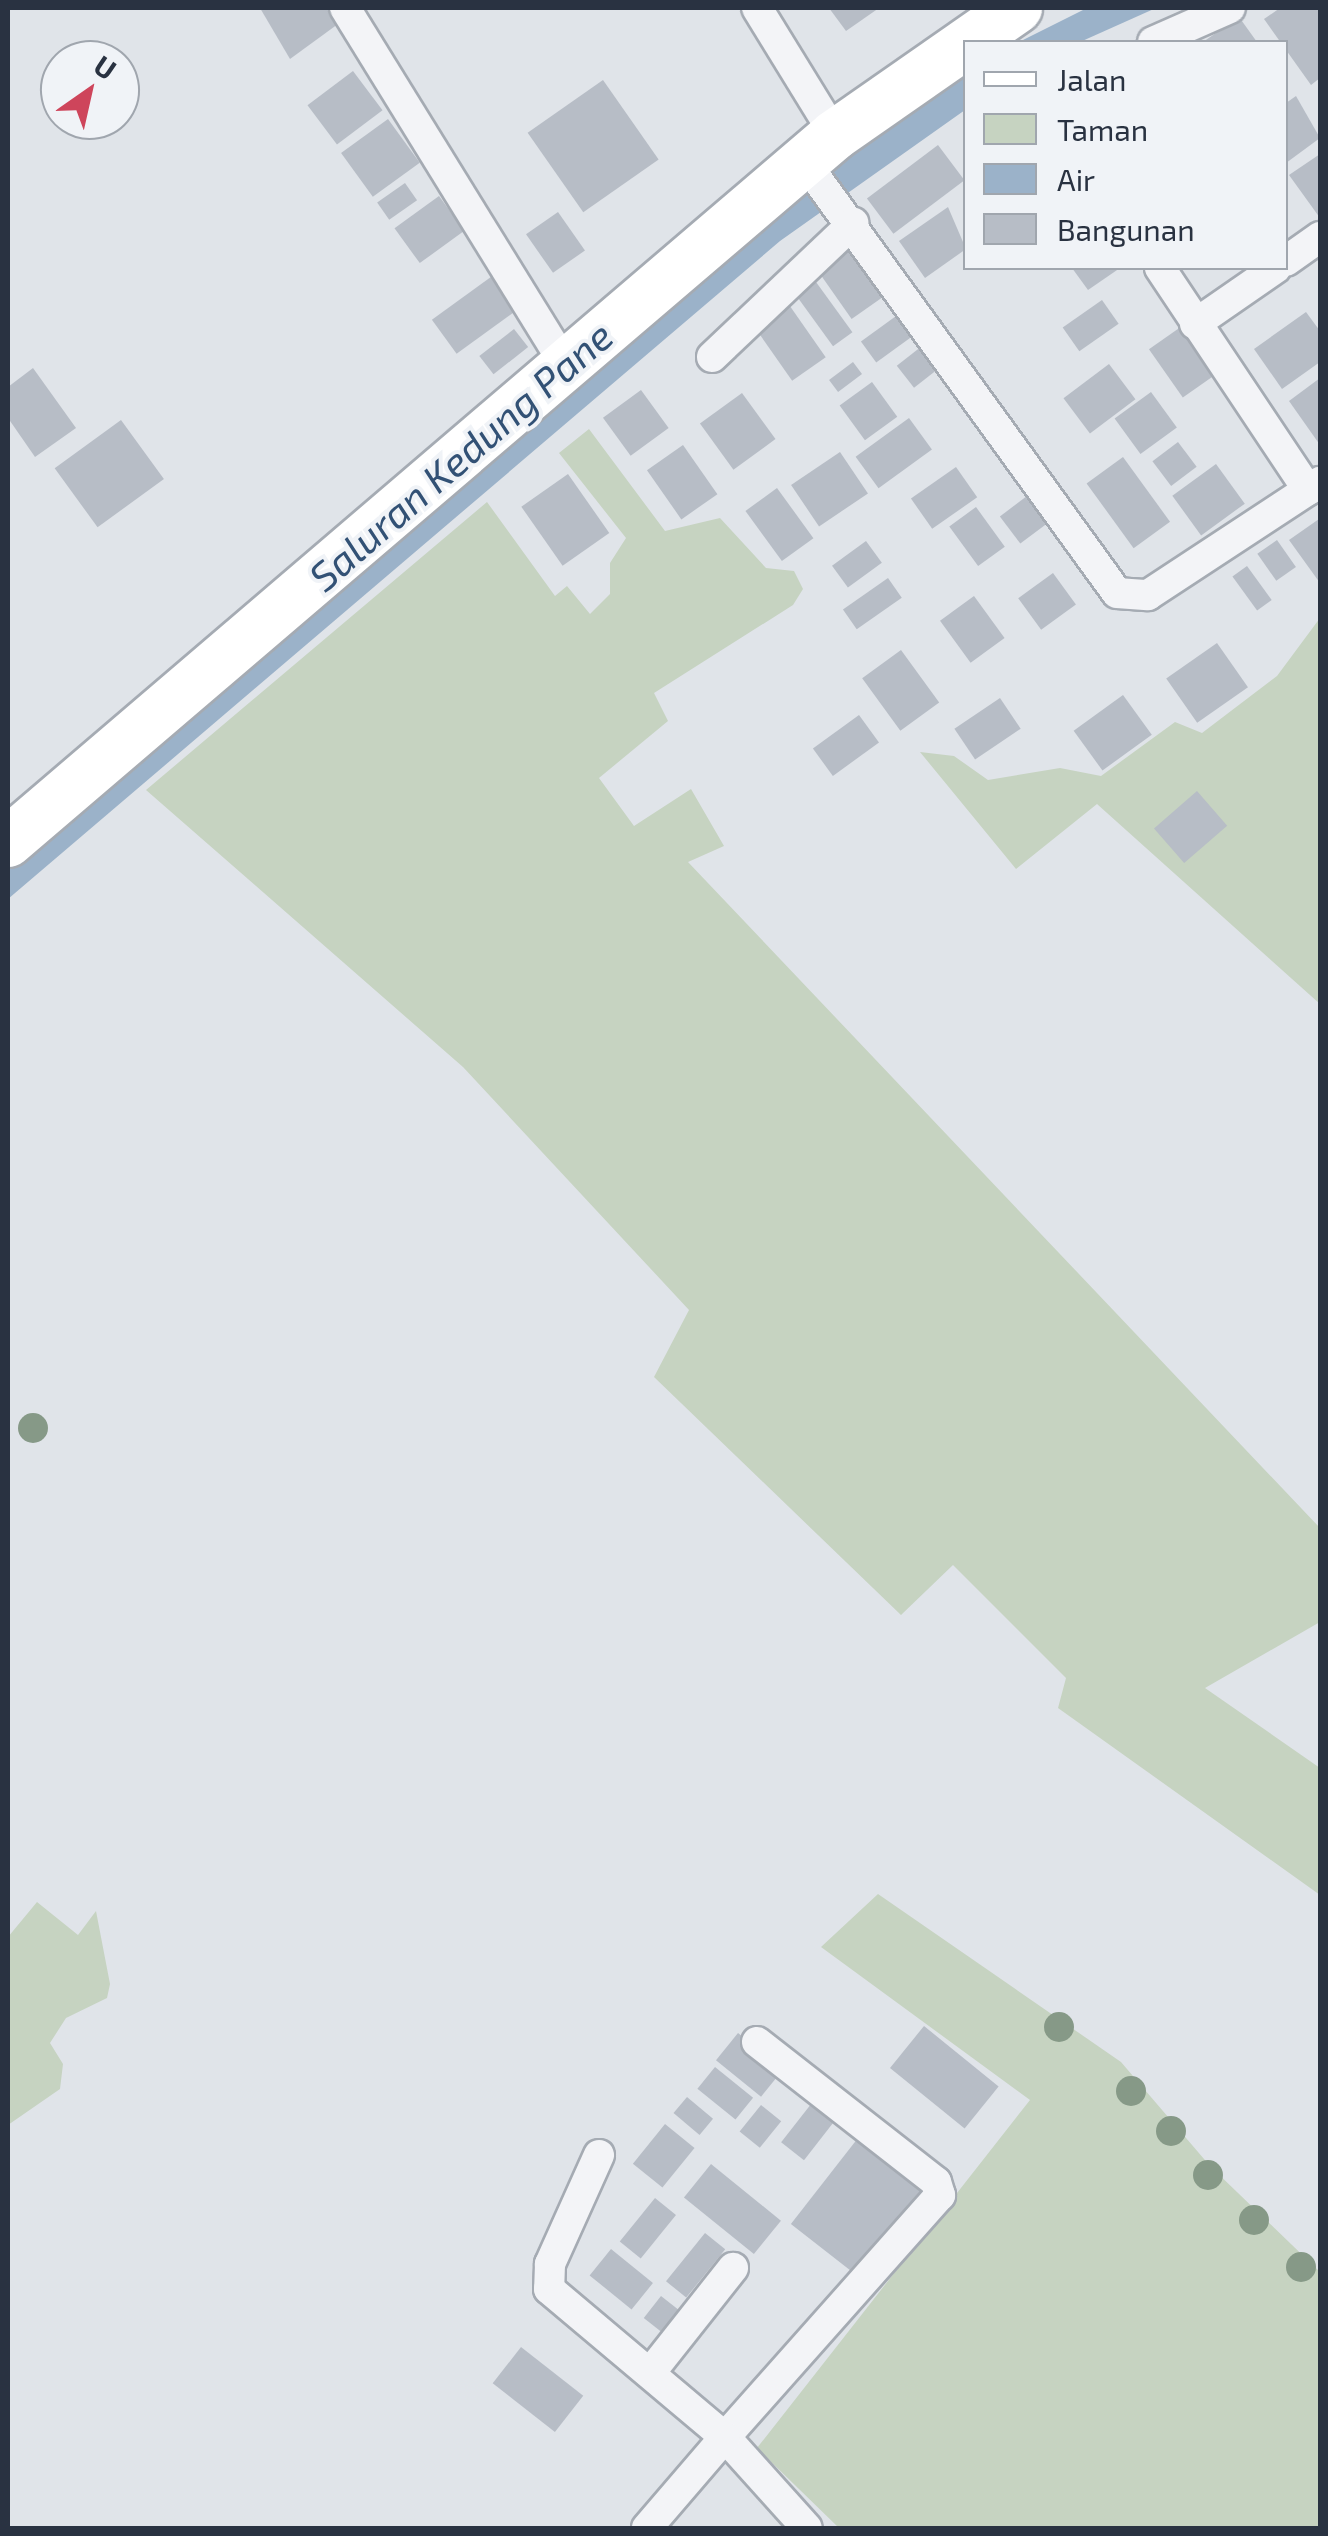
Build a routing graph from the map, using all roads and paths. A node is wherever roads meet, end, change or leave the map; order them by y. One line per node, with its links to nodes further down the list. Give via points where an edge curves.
1 (345, 8): 16 (street)
2 (757, 8): 8 (street)
3 (1230, 8): 6 (street)
4 (1017, 24): 5 (main road)
5 (993, 40)
6 (1158, 40)
7 (963, 59): 8 (main road)
8 (817, 155): 9 (street); 16 (main road)
9 (847, 214): 15 (street); 17 (street, via 1118,593 1148,595)
10 (1320, 237): 11 (street)
11 (1288, 260)
12 (1161, 270): 14 (street)
13 (1273, 270): 14 (street)
14 (1195, 324): 17 (street)
15 (712, 357)
16 (562, 360): 18 (main road)
17 (1314, 486)
18 (8, 842)
19 (757, 2042): 23 (street, via 936,2182 940,2204)
20 (599, 2156): 22 (street, via 550,2264 549,2290)
21 (733, 2268): 22 (street)
22 (650, 2373): 23 (street)
23 (724, 2437): 24 (street); 25 (street)
24 (647, 2528)
25 (807, 2528)

